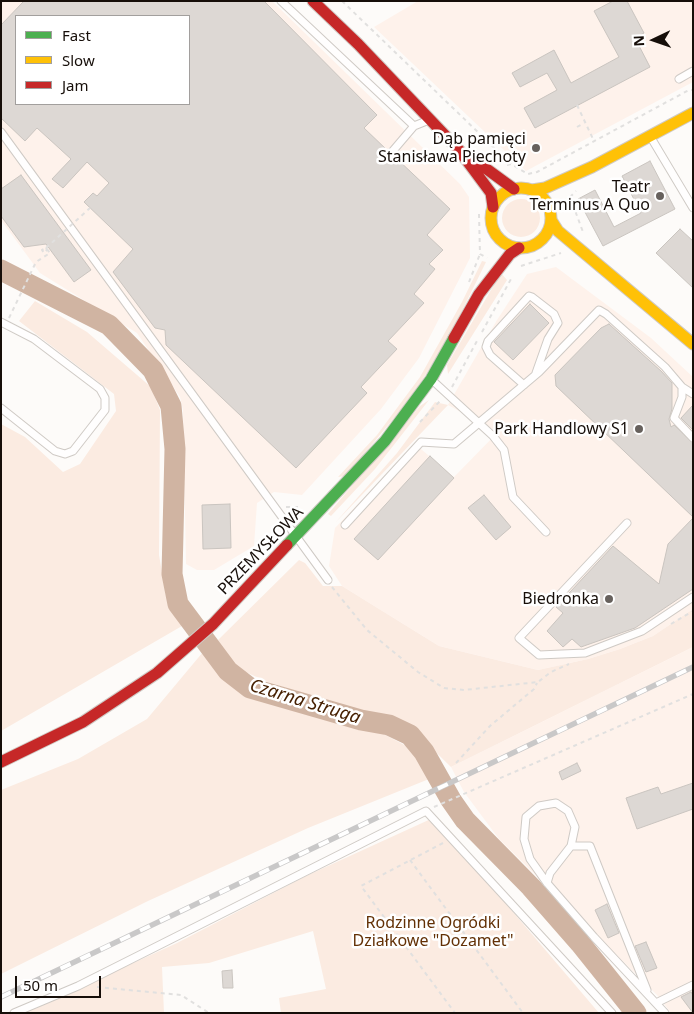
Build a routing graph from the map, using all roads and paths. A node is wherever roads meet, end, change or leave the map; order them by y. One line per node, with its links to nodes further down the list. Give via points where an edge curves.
1 (281, 1): 11 (lane)
2 (313, 1): 9 (street)
3 (342, 1): 18 (path)
4 (693, 71): 5 (lane)
5 (679, 79)
6 (693, 90): 15 (path)
7 (577, 105): 10 (path)
8 (693, 113): 14 (street)
9 (431, 120): 11 (lane); 16 (street)
10 (585, 123): 12 (path); 15 (path)
11 (414, 126): 17 (lane)
12 (578, 126)
13 (1, 132): 51 (lane)
14 (650, 136): 19 (street); 27 (lane)
15 (594, 141): 18 (path, via 538,172 528,174)
16 (459, 150): 21 (street); 24 (street, via 491,194)
17 (391, 153)
18 (511, 164): 20 (path)
19 (592, 167): 22 (street, via 545,188); 23 (street)
20 (502, 169)
21 (514, 189): 22 (street); 24 (street, via 498,198)
22 (532, 190): 23 (street)
23 (557, 204): 28 (path); 30 (street, via 544,237); 37 (street, via 558,231)
24 (493, 206): 29 (street, via 491,216)
25 (90, 208): 40 (path, bridge, via 46,248 50,252 36,262)
26 (479, 208): 34 (path)
27 (693, 208)
28 (580, 227)
29 (496, 234): 32 (street, via 510,246); 39 (street, PRZEMYSŁOWA, via 496,246)
30 (537, 244): 31 (street); 32 (street)
31 (550, 244)
32 (519, 248): 39 (street, PRZEMYSŁOWA, via 510,254)
33 (562, 252): 36 (path); 37 (street)
34 (480, 254): 35 (path); 38 (path)
35 (488, 258)
36 (515, 268)
37 (627, 288): 41 (street)
38 (465, 290)
39 (479, 294): 43 (street, PRZEMYSŁOWA)
40 (4, 323): 47 (lane, via 34,339 100,390 105,398 105,410 73,451 65,454 55,451)
41 (693, 344)
42 (535, 376): 44 (lane); 44 (lane, via 548,339 558,323 554,314 529,296 486,347 490,355); 45 (lane, via 599,310 665,366)
43 (431, 379): 48 (lane); 55 (street, PRZEMYSŁOWA, via 369,460)
44 (524, 385): 48 (lane)
45 (682, 387): 46 (lane); 49 (lane, via 674,418)
46 (693, 394)
47 (1, 408)
48 (478, 423): 53 (lane, via 454,444 421,442); 54 (lane, via 504,450 513,497)
49 (693, 438)
50 (304, 508): 51 (path)
51 (277, 511): 55 (lane)
52 (627, 523): 57 (lane, via 519,638 539,655 585,653 642,631)
53 (345, 525)
54 (546, 532)
55 (296, 538): 56 (lane); 63 (street, PRZEMYSŁOWA, via 190,646 120,699 83,722)
56 (328, 580): 61 (path, via 366,630 418,672 444,688 464,690)
57 (693, 597)
58 (693, 612): 59 (path)
59 (666, 626)
60 (569, 664): 61 (path)
61 (538, 682): 64 (path)
62 (693, 694): 65 (path)
63 (1, 762)
64 (456, 763)
65 (441, 804)
66 (450, 838): 68 (path); 74 (lane, via 426,811 87,981); 78 (lane)
67 (570, 846): 69 (lane, via 550,872); 69 (lane, via 575,827 568,812 556,803 538,806 526,817 524,839 530,859); 72 (lane, via 590,846)
68 (410, 860): 76 (path, via 361,886); 77 (path)
69 (547, 884): 72 (lane)
70 (693, 984): 73 (lane)
71 (97, 987): 75 (path, via 181,996)
72 (648, 994): 73 (lane)
73 (656, 1003): 79 (lane)
74 (14, 1013)
75 (210, 1013)
76 (455, 1013)
77 (523, 1013)
78 (612, 1013)
79 (665, 1013)

